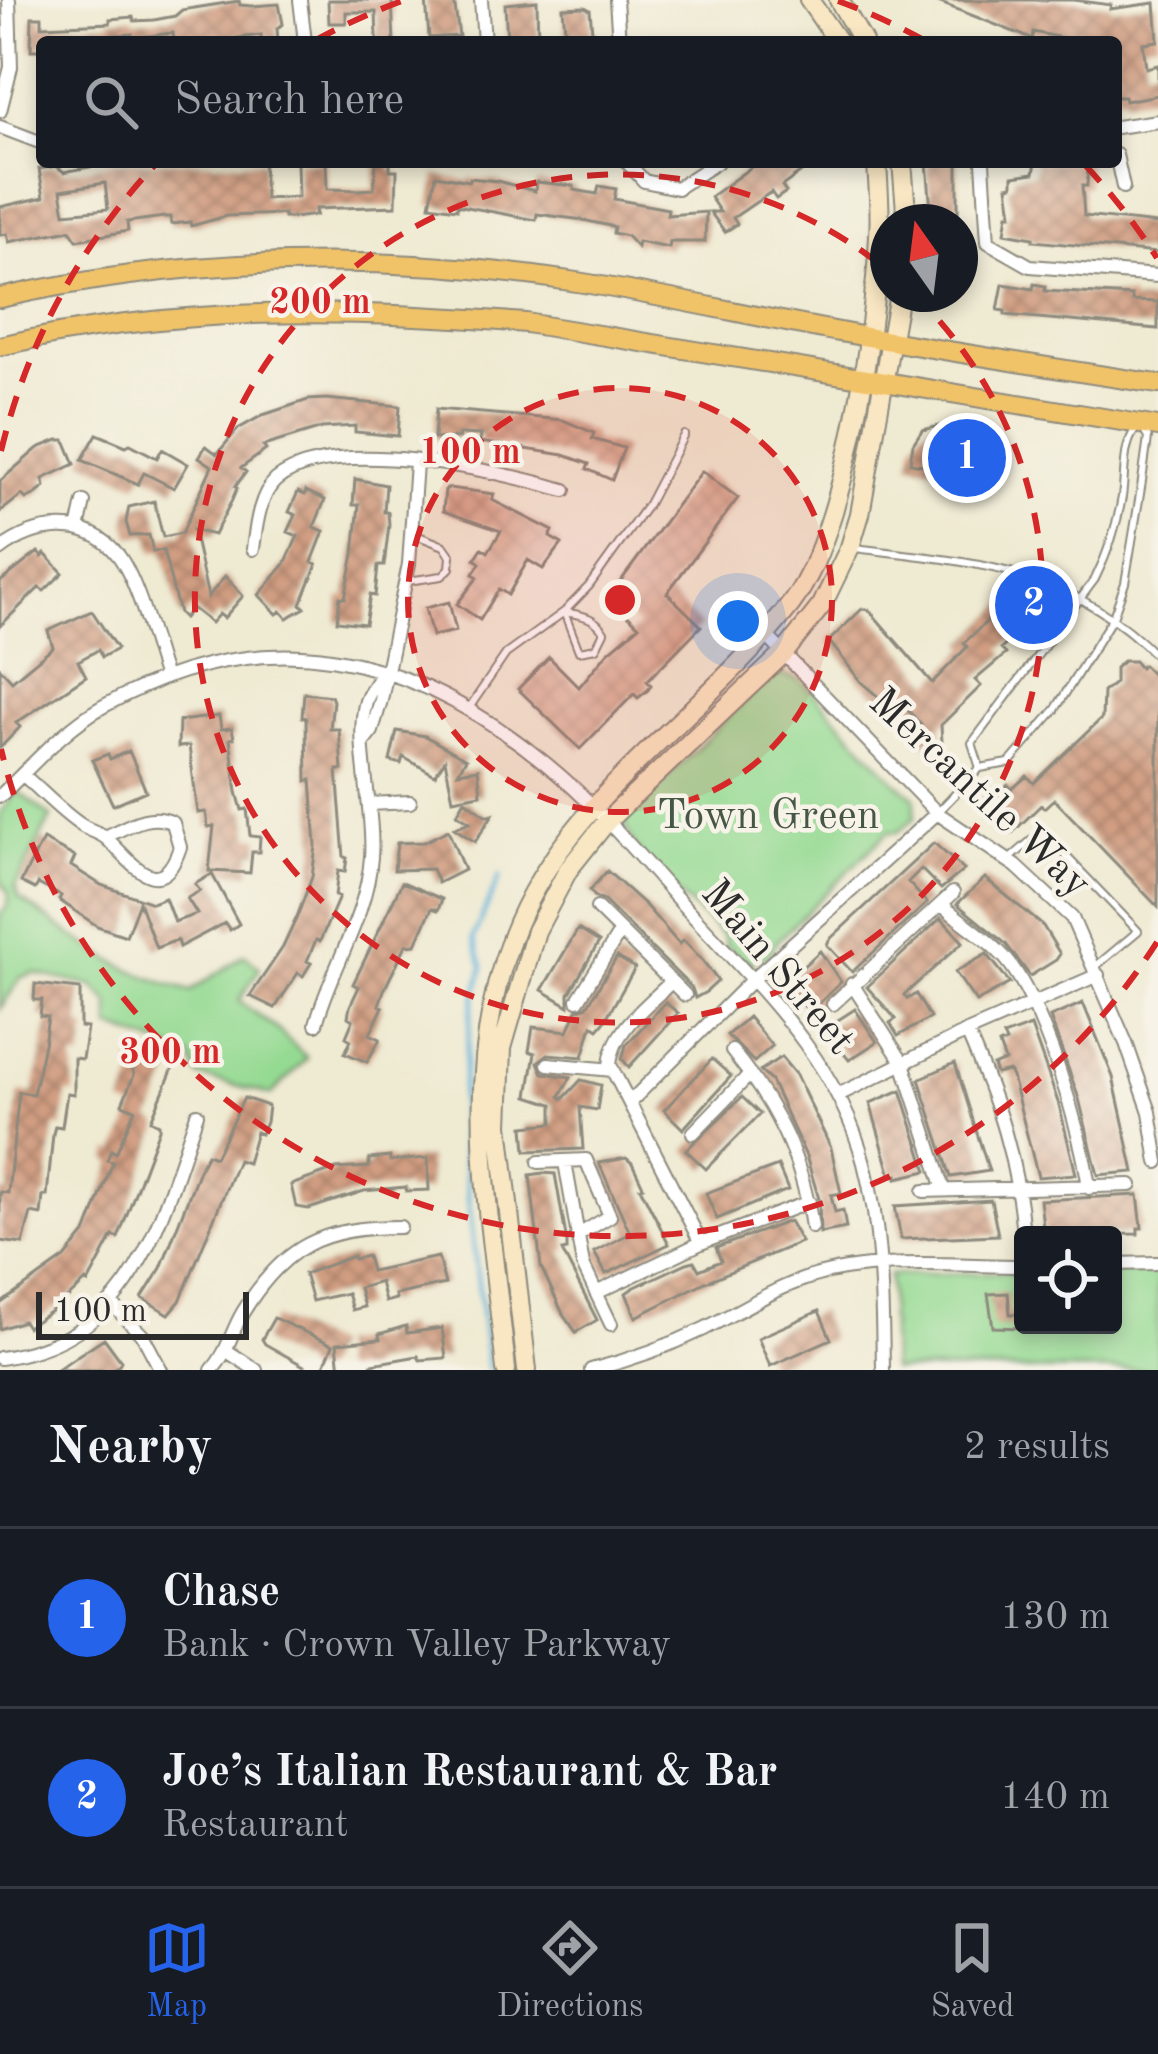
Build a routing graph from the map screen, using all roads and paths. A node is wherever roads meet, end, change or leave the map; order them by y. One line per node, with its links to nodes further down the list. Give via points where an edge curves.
1 (9, 0): 12 (street, via 11,67)
2 (300, 0): 7 (street)
3 (481, 0): 8 (street)
4 (616, 0): 9 (street)
5 (808, 0): 10 (main road)
6 (838, 0): 11 (main road)
7 (304, 36)
8 (484, 36)
9 (619, 36)
10 (834, 36)
11 (859, 36)
12 (0, 111)
13 (1158, 122): 14 (street)
14 (1122, 126)
15 (0, 127): 16 (street)
16 (36, 141)
17 (630, 168): 18 (street, via 644,181 676,188)
18 (708, 168)
19 (877, 168): 28 (main road)
20 (902, 168): 24 (main road)
21 (983, 168): 25 (street, via 988,242 1030,266)
22 (1119, 168): 23 (street)
23 (1123, 187)
24 (906, 204)
25 (1158, 276)
26 (0, 298): 28 (main road, via 199,267 387,264 577,282)
27 (896, 312): 29 (main road)
28 (868, 337): 29 (main road); 31 (main road)
29 (892, 342): 32 (main road); 33 (main road)
30 (0, 346): 31 (main road, via 182,316 356,311 526,323)
31 (862, 376): 32 (main road); 48 (main road, via 817,562)
32 (884, 381): 34 (main road); 41 (main road)
33 (1158, 384)
34 (1149, 426): 45 (lane, via 1128,436 1107,555); 47 (lane)
35 (684, 435): 46 (lane, via 648,504)
36 (416, 463): 37 (street, via 502,472); 40 (street); 42 (street, via 302,464 272,483)
37 (565, 490)
38 (84, 502): 39 (street)
39 (78, 530): 43 (street, via 39,529); 52 (street, via 118,556)
40 (411, 533): 44 (street); 44 (lane, via 444,546 450,568)
41 (850, 547): 45 (lane, via 1022,572); 49 (main road, via 822,604)
42 (253, 549)
43 (0, 550)
44 (404, 582): 51 (street)
45 (1081, 596): 47 (lane); 54 (lane, via 972,743)
46 (564, 612): 46 (lane, via 579,651 596,649 599,624); 53 (lane, via 506,655)
47 (1113, 617): 50 (lane); 54 (lane, via 1055,710 1009,764)
48 (765, 634): 49 (street, Mercantile Way); 60 (main road)
49 (784, 653): 59 (street, Mercantile Way); 60 (main road)
50 (1158, 658)
51 (385, 669): 52 (street, Main Street, via 279,656); 53 (street, Main Street); 58 (street, via 361,727)
52 (165, 678): 55 (street, Main Street, via 100,709)
53 (470, 708): 60 (street, Main Street)
54 (980, 768): 59 (lane)
55 (23, 775): 56 (street, Main Street); 61 (street)
56 (0, 796)
57 (410, 802): 58 (street)
58 (369, 805): 75 (street, via 367,892)
59 (937, 813): 62 (street, Mercantile Way); 68 (street)
60 (600, 814): 68 (street, Main Street); 112 (main road, via 538,884 512,935 482,1062 479,1128); 113 (main road, via 536,932 502,1048 499,1125)
61 (105, 837): 61 (street, via 164,818 180,847 158,876 139,872)
62 (1008, 861): 67 (street, Mercantile Way, via 1072,918); 67 (lane, via 1042,831 1138,931)
63 (953, 893): 64 (street)
64 (941, 904): 70 (street); 73 (street, via 1009,962)
65 (597, 908): 66 (street)
66 (620, 932): 69 (street); 72 (street)
67 (1096, 971): 73 (street); 88 (street, Mercantile Way, via 1150,1112)
68 (752, 980): 82 (street, Main Street, via 806,1040); 83 (street)
69 (671, 982): 71 (street); 80 (street, via 611,1048)
70 (852, 984): 74 (street); 79 (street)
71 (685, 995)
72 (578, 1000)
73 (1032, 1002): 76 (street); 90 (street, via 1076,1127)
74 (833, 1004)
75 (316, 1024)
76 (967, 1032): 79 (street); 92 (street, via 998,1105)
77 (732, 1051): 81 (street)
78 (548, 1064): 80 (street)
79 (903, 1064): 82 (street); 91 (street)
80 (613, 1070): 83 (street)
81 (751, 1074): 85 (street); 94 (street, via 794,1148)
82 (838, 1094): 103 (street, Main Street, via 864,1161)
83 (631, 1102): 99 (street)
84 (197, 1114): 105 (street, via 155,1232)
85 (693, 1133)
86 (539, 1162): 87 (street)
87 (565, 1162): 98 (street); 98 (street, via 586,1160 610,1216)
88 (1158, 1162)
89 (1130, 1185): 90 (street)
90 (1088, 1188): 92 (street)
91 (944, 1190): 92 (street); 93 (street)
92 (1019, 1190): 95 (street)
93 (923, 1191)
94 (809, 1202): 97 (street); 99 (street)
95 (1022, 1226)
96 (400, 1227): 107 (street, via 353,1227 290,1256 240,1316)
97 (812, 1227)
98 (577, 1236): 104 (street)
99 (701, 1243): 104 (street)
100 (1158, 1263): 101 (street)
101 (1122, 1264)
102 (1014, 1266): 103 (street)
103 (881, 1267): 114 (street, via 814,1276 639,1357); 115 (street, Main Street)
104 (596, 1293): 106 (street)
105 (112, 1304): 108 (street, via 76,1334); 109 (street)
106 (611, 1324)
107 (227, 1351): 110 (street); 111 (street)
108 (0, 1358)
109 (161, 1370)
110 (212, 1370)
111 (256, 1370)
112 (506, 1370)
113 (527, 1370)
114 (591, 1370)
115 (883, 1370)

